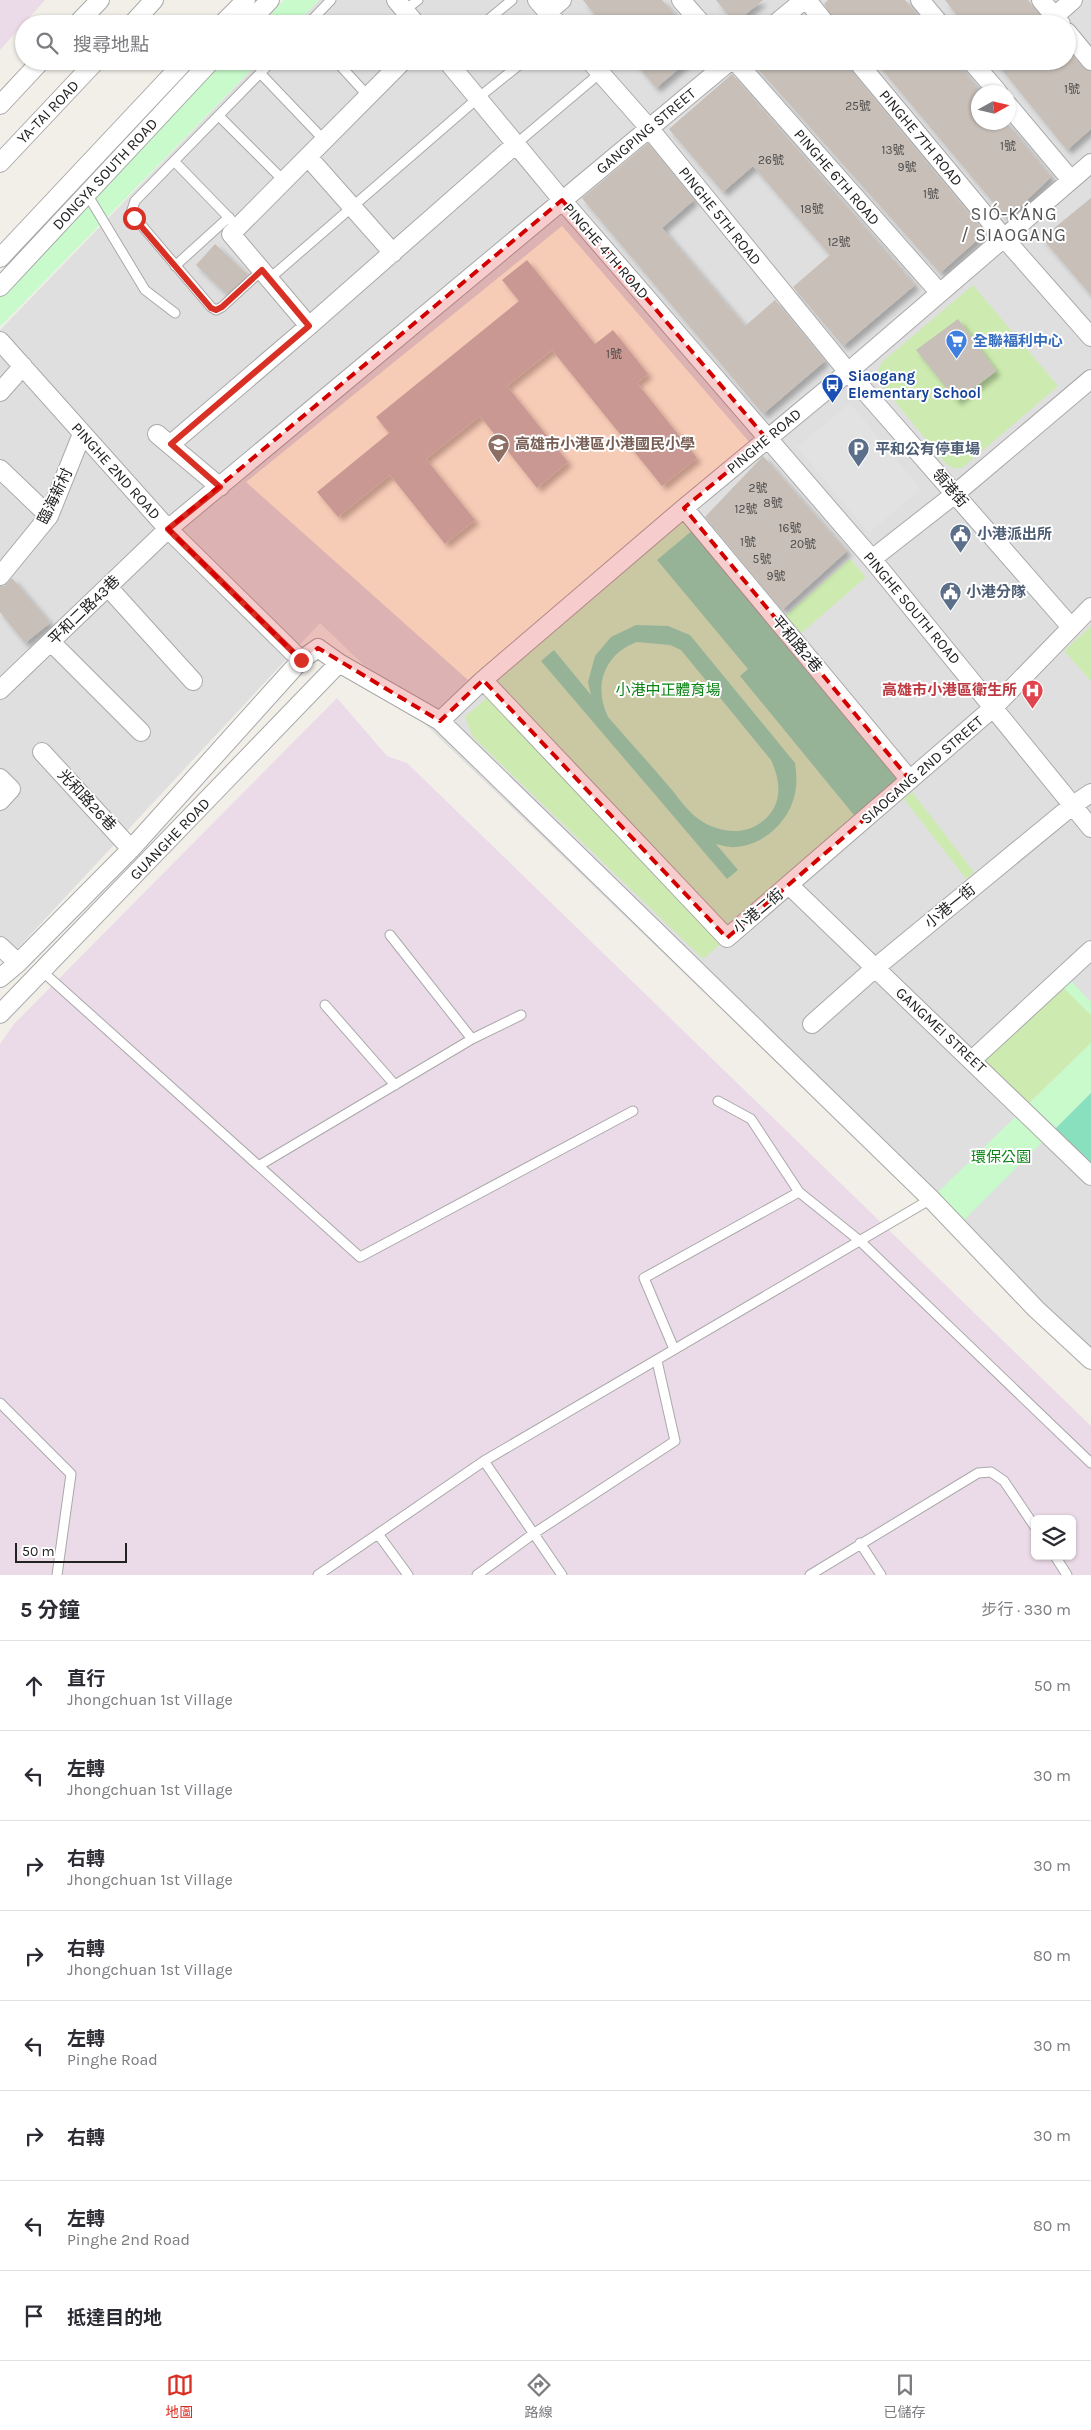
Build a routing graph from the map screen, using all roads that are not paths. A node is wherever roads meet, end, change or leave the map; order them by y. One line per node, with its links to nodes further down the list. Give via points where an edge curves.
1 (100, 0): 15 (street)
2 (154, 0): 16 (street)
3 (246, 0): 17 (street)
4 (270, 0): 18 (street)
5 (332, 0): 19 (lane)
6 (512, 0): 21 (lane)
7 (562, 0): 14 (street)
8 (681, 0): 22 (street)
9 (805, 0): 23 (street); 24 (street)
10 (920, 0): 25 (street)
11 (1041, 0): 26 (street)
12 (1073, 0): 27 (street)
13 (406, 3): 20 (street)
14 (547, 12)
15 (86, 15)
16 (140, 15)
17 (231, 15)
18 (256, 15)
19 (317, 15)
20 (412, 15)
21 (494, 15)
22 (694, 15)
23 (786, 15)
24 (818, 15)
25 (932, 15)
26 (1054, 15)
27 (1062, 15)
28 (1076, 43): 29 (street)
29 (1091, 61)
30 (32, 70): 49 (street)
31 (88, 70): 57 (street, YA-TAI ROAD)
32 (178, 70): 67 (street, DONGYA SOUTH ROAD)
33 (202, 70): 61 (street, DONGYA SOUTH ROAD)
34 (263, 70): 45 (lane)
35 (344, 70): 47 (lane)
36 (394, 70): 47 (street)
37 (455, 70): 48 (street, PINGHE 4TH ROAD)
38 (513, 70): 48 (lane)
39 (592, 70): 54 (lane)
40 (598, 70): 52 (street, PINGHE 5TH ROAD)
41 (719, 70): 52 (street, GANGPING STREET)
42 (743, 70): 71 (street, PINGHE 6TH ROAD)
43 (865, 70): 65 (street, PINGHE 7TH ROAD)
44 (980, 70): 46 (street)
45 (260, 73): 51 (lane); 53 (lane)
46 (992, 85)
47 (368, 96): 53 (street)
48 (478, 98): 54 (street, PINGHE 4TH ROAD); 63 (lane)
49 (0, 104)
50 (1016, 115): 60 (street)
51 (218, 116): 56 (lane); 59 (lane)
52 (649, 128): 62 (street, GANGPING STREET); 77 (street, PINGHE 5TH ROAD)
53 (324, 140): 55 (street)
54 (516, 144): 62 (street, PINGHE 4TH ROAD); 66 (street)
55 (308, 157): 59 (street); 63 (street)
56 (174, 161): 64 (lane); 68 (lane, via 135,201 131,213)
57 (0, 163)
58 (1091, 163): 60 (street, PINGHE ROAD)
59 (284, 180): 64 (street)
60 (1071, 180): 65 (street, PINGHE ROAD)
61 (87, 194): 70 (street, DONGYA SOUTH ROAD); 72 (lane, via 145,290)
62 (562, 200): 81 (street, PINGHE 4TH ROAD); 83 (street, GANGPING STREET)
63 (353, 208): 66 (street); 69 (lane)
64 (233, 222): 68 (lane); 69 (street, via 231,234)
65 (1004, 238): 71 (street, PINGHE ROAD); 74 (street, PINGHE 7TH ROAD)
66 (393, 253): 73 (street)
67 (0, 258)
68 (175, 266): 69 (lane, via 216,310)
69 (266, 275): 73 (street)
70 (0, 287)
71 (939, 292): 77 (street, PINGHE ROAD)
72 (175, 313)
73 (309, 326): 83 (street, via 164,439)
74 (1091, 337)
75 (0, 341): 76 (street, PINGHE 2ND ROAD)
76 (22, 366): 79 (street); 80 (street, PINGHE 2ND ROAD)
77 (848, 372): 81 (street, PINGHE ROAD); 84 (street, 領港街)
78 (1091, 379): 84 (street)
79 (0, 392)
80 (82, 434): 86 (street, 臨海新村); 87 (street, PINGHE 2ND ROAD)
81 (767, 439): 85 (street, PINGHE ROAD); 88 (street, PINGHE SOUTH ROAD)
82 (0, 469): 86 (street)
83 (220, 487): 87 (street, 平和二路43巷)
84 (955, 494): 88 (street); 92 (street, 領港街)
85 (684, 508): 96 (street, PINGHE ROAD); 104 (street, 平和路2巷)
86 (49, 516): 89 (street, 臨海新村)
87 (168, 529): 90 (street, 平和二路43巷); 94 (street, PINGHE 2ND ROAD)
88 (872, 559): 99 (street, PINGHE SOUTH ROAD)
89 (0, 576)
90 (108, 586): 93 (street, 平和二路43巷); 97 (street)
91 (1091, 607): 92 (street, SIAOGANG 2ND STREET)
92 (1071, 627): 99 (street, SIAOGANG 2ND STREET)
93 (51, 642): 98 (street, 平和二路43巷); 101 (street)
94 (301, 660): 95 (street, GUANGHE ROAD, via 318,648); 109 (street, GUANGHE ROAD)
95 (339, 663): 100 (street); 116 (street, GUANGHE ROAD)
96 (483, 680): 100 (street, PINGHE ROAD); 110 (street, 小港二街, via 727,938)
97 (193, 681)
98 (0, 690)
99 (994, 707): 104 (street, SIAOGANG 2ND STREET); 107 (street, PINGHE SOUTH ROAD)
100 (440, 721): 131 (street)
101 (141, 732)
102 (42, 752): 109 (street, 光和路26巷)
103 (0, 778): 106 (street, via 11,789)
104 (910, 780): 110 (street, SIAOGANG 2ND STREET)
105 (1091, 793): 107 (street, 小港一街)
106 (0, 801)
107 (1073, 805): 108 (street, PINGHE SOUTH ROAD); 115 (street, 小港一街)
108 (1091, 828)
109 (131, 849): 114 (street, GUANGHE ROAD)
110 (789, 885): 115 (street, GANGMEI STREET)
111 (390, 935): 123 (lane)
112 (0, 946): 114 (street)
113 (1091, 950): 124 (street)
114 (18, 963): 117 (street, GUANGHE ROAD)
115 (875, 968): 122 (street, 小港一街); 124 (street, GANGMEI STREET)
116 (43, 972): 118 (street, GUANGHE ROAD); 128 (lane)
117 (0, 977): 118 (street)
118 (24, 992): 120 (street, GUANGHE ROAD)
119 (325, 1005): 125 (lane)
120 (1, 1012)
121 (521, 1015): 123 (lane)
122 (812, 1024)
123 (472, 1038): 125 (lane)
124 (972, 1060): 129 (street, GANGMEI STREET)
125 (394, 1085): 128 (lane)
126 (718, 1101): 130 (lane, via 752,1119)
127 (633, 1111): 128 (lane, via 360,1257)
128 (260, 1165)
129 (1091, 1176)
130 (799, 1192): 132 (lane); 133 (lane, via 644,1278)
131 (931, 1199): 132 (lane); 135 (street, via 1036,1309)
132 (860, 1241): 133 (lane); 138 (lane)
133 (674, 1349): 134 (lane)
134 (657, 1360): 137 (lane); 141 (lane, via 675,1441)
135 (1091, 1360)
136 (0, 1403): 144 (lane, via 71,1474)
137 (484, 1461): 140 (lane); 141 (lane)
138 (1091, 1463)
139 (1031, 1521): 142 (lane, via 1004,1481 991,1472 978,1473)
140 (378, 1534): 145 (lane); 146 (lane)
141 (533, 1534): 147 (lane); 148 (lane)
142 (860, 1543): 149 (lane); 150 (lane)
143 (1058, 1560): 151 (lane)
144 (57, 1575)
145 (318, 1575)
146 (408, 1575)
147 (477, 1575)
148 (562, 1575)
149 (810, 1575)
150 (881, 1575)
151 (1067, 1575)

